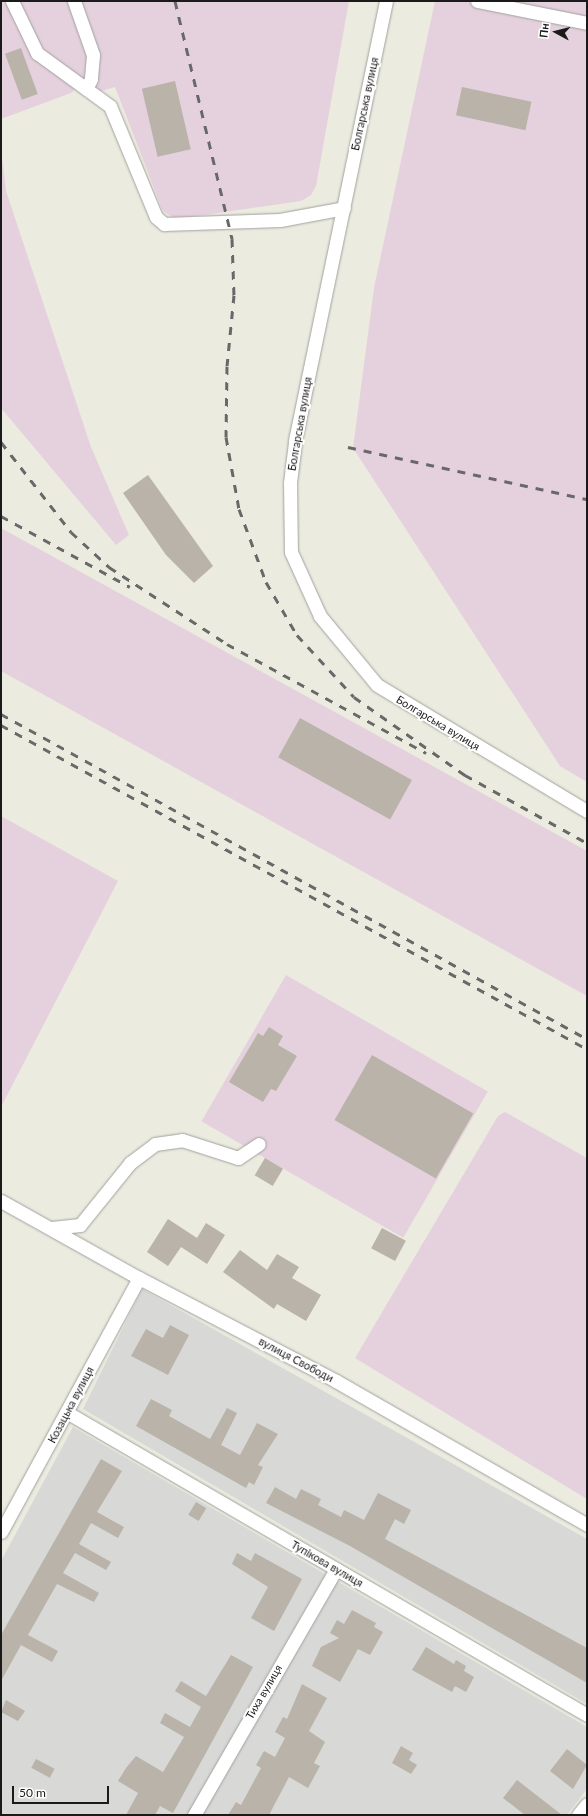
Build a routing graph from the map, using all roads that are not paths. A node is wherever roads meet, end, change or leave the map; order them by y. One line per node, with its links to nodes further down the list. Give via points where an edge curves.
1 (12, 1): 6 (street, via 37,53)
2 (74, 1): 6 (street, via 92,55 91,79)
3 (386, 1): 7 (street, Болгарська вулиця)
4 (477, 1): 5 (street)
5 (587, 23)
6 (86, 89): 7 (street, via 110,106 156,217 164,224 280,220)
7 (344, 208): 8 (street, Болгарська вулиця, via 295,442 290,483 291,552 320,616 377,685)
8 (587, 811)
9 (259, 1144): 11 (street, via 238,1158 182,1140 155,1144 130,1163 80,1225)
10 (1, 1201): 11 (street, вулиця Свободи)
11 (51, 1228): 12 (street, вулиця Свободи)
12 (139, 1278): 13 (street, Козацька вулиця); 14 (street, вулиця Свободи, via 336,1380)
13 (68, 1413): 15 (street, Козацька вулиця); 16 (street, Тупікова вулиця)
14 (587, 1525)
15 (1, 1532)
16 (336, 1569): 17 (street, Тупікова вулиця); 19 (street, Тиха вулиця)
17 (587, 1715)
18 (587, 1804): 20 (street)
19 (194, 1815)
20 (578, 1815)

